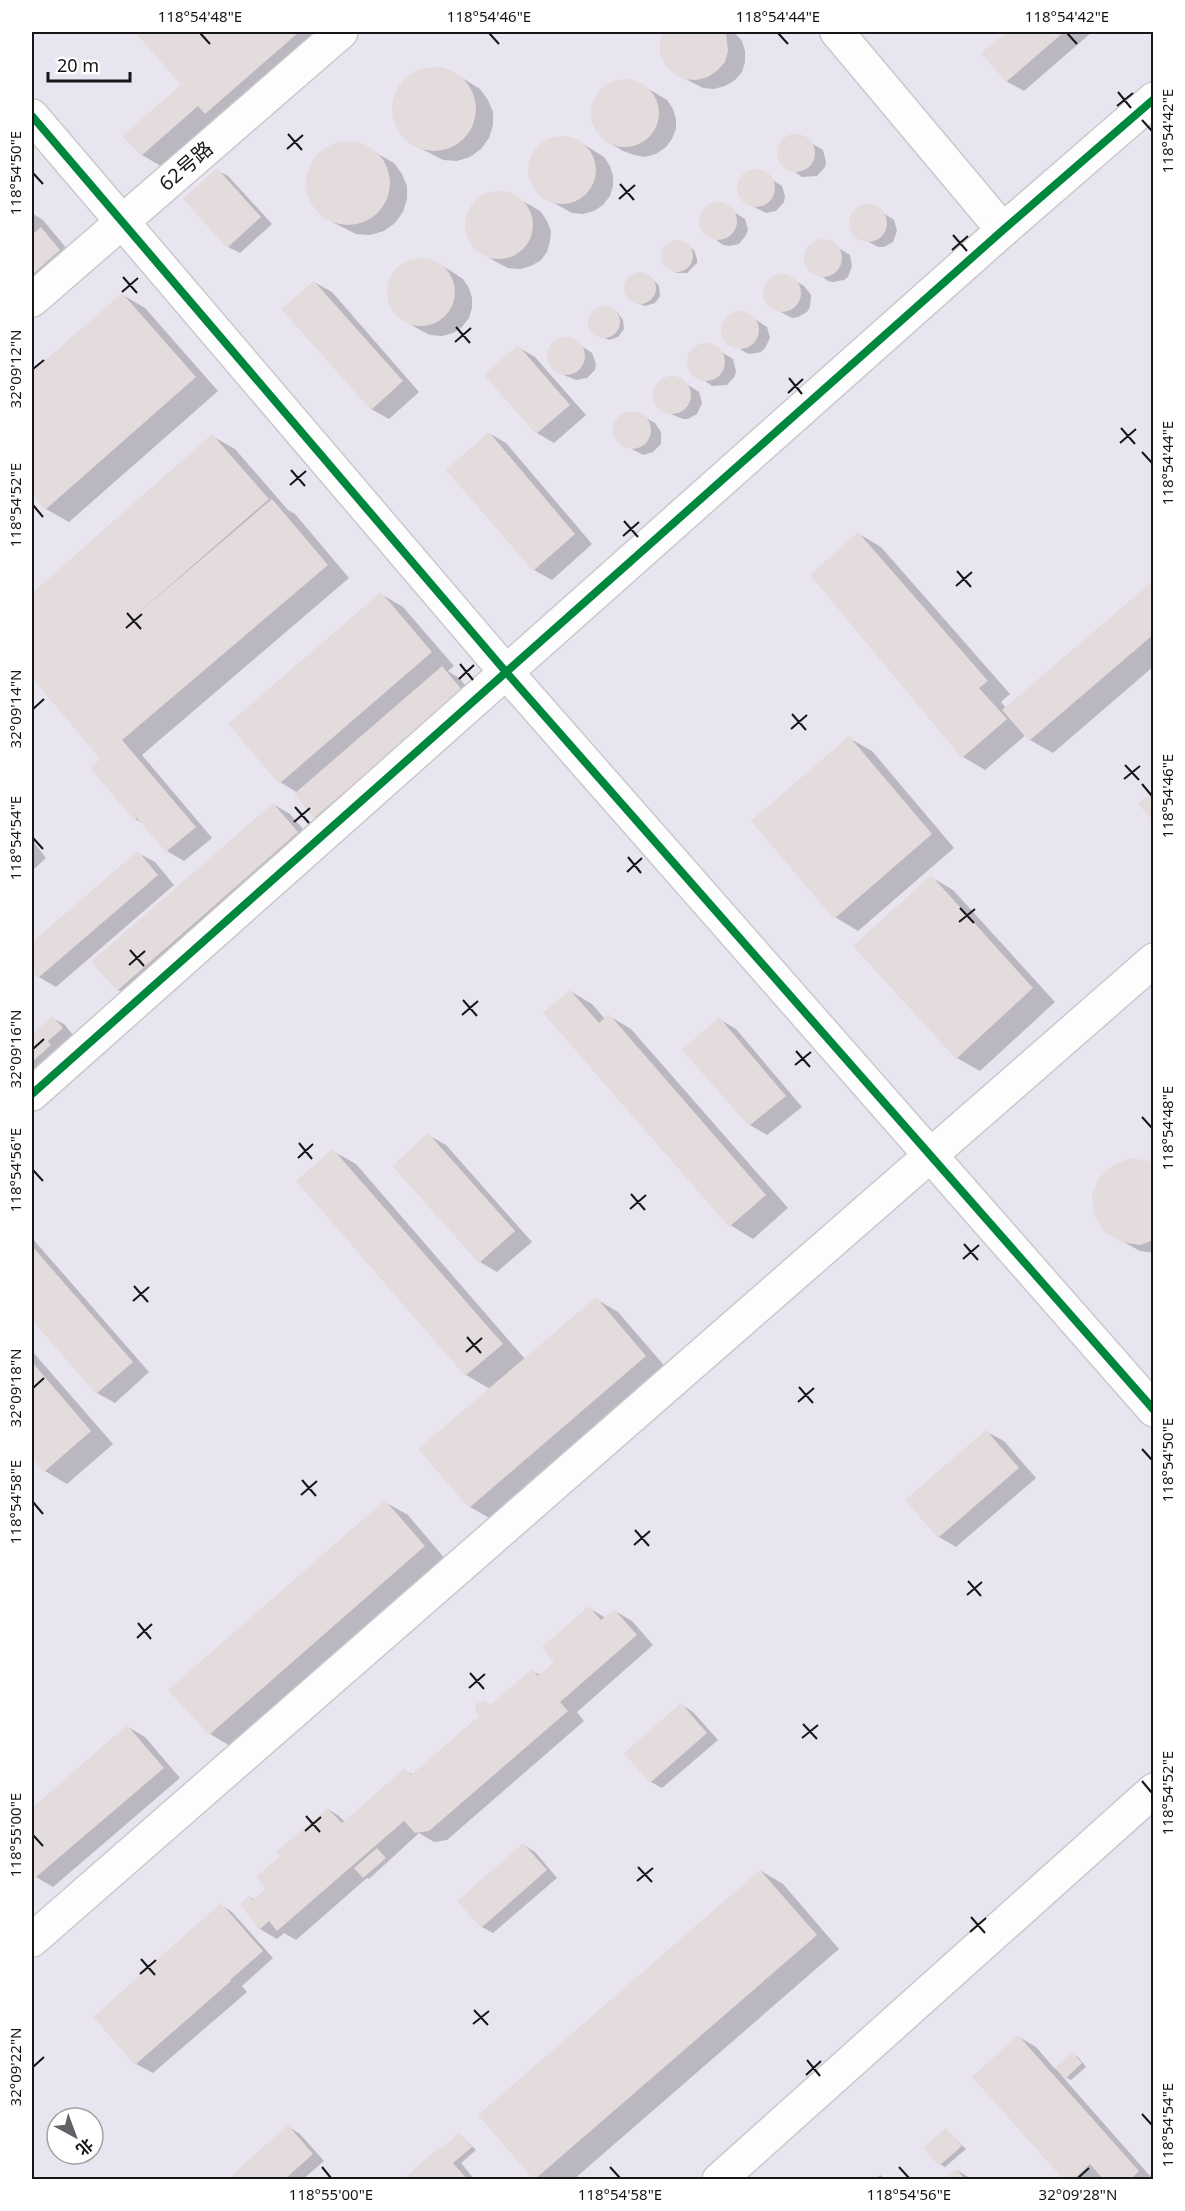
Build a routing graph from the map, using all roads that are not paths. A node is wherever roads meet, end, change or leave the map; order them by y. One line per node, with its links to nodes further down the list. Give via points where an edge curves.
1 (341, 32): 5 (street, 62号路)
2 (837, 32): 6 (street)
3 (1154, 99): 6 (street)
4 (32, 116): 5 (street)
5 (123, 221): 7 (street, 62号路); 8 (street)
6 (1003, 230): 8 (street)
7 (32, 300)
8 (506, 672): 10 (street); 11 (street)
9 (1154, 960): 11 (street)
10 (32, 1094)
11 (929, 1154): 12 (street); 14 (street)
12 (1154, 1410)
13 (1154, 1790): 15 (street)
14 (32, 1940)
15 (719, 2180)

